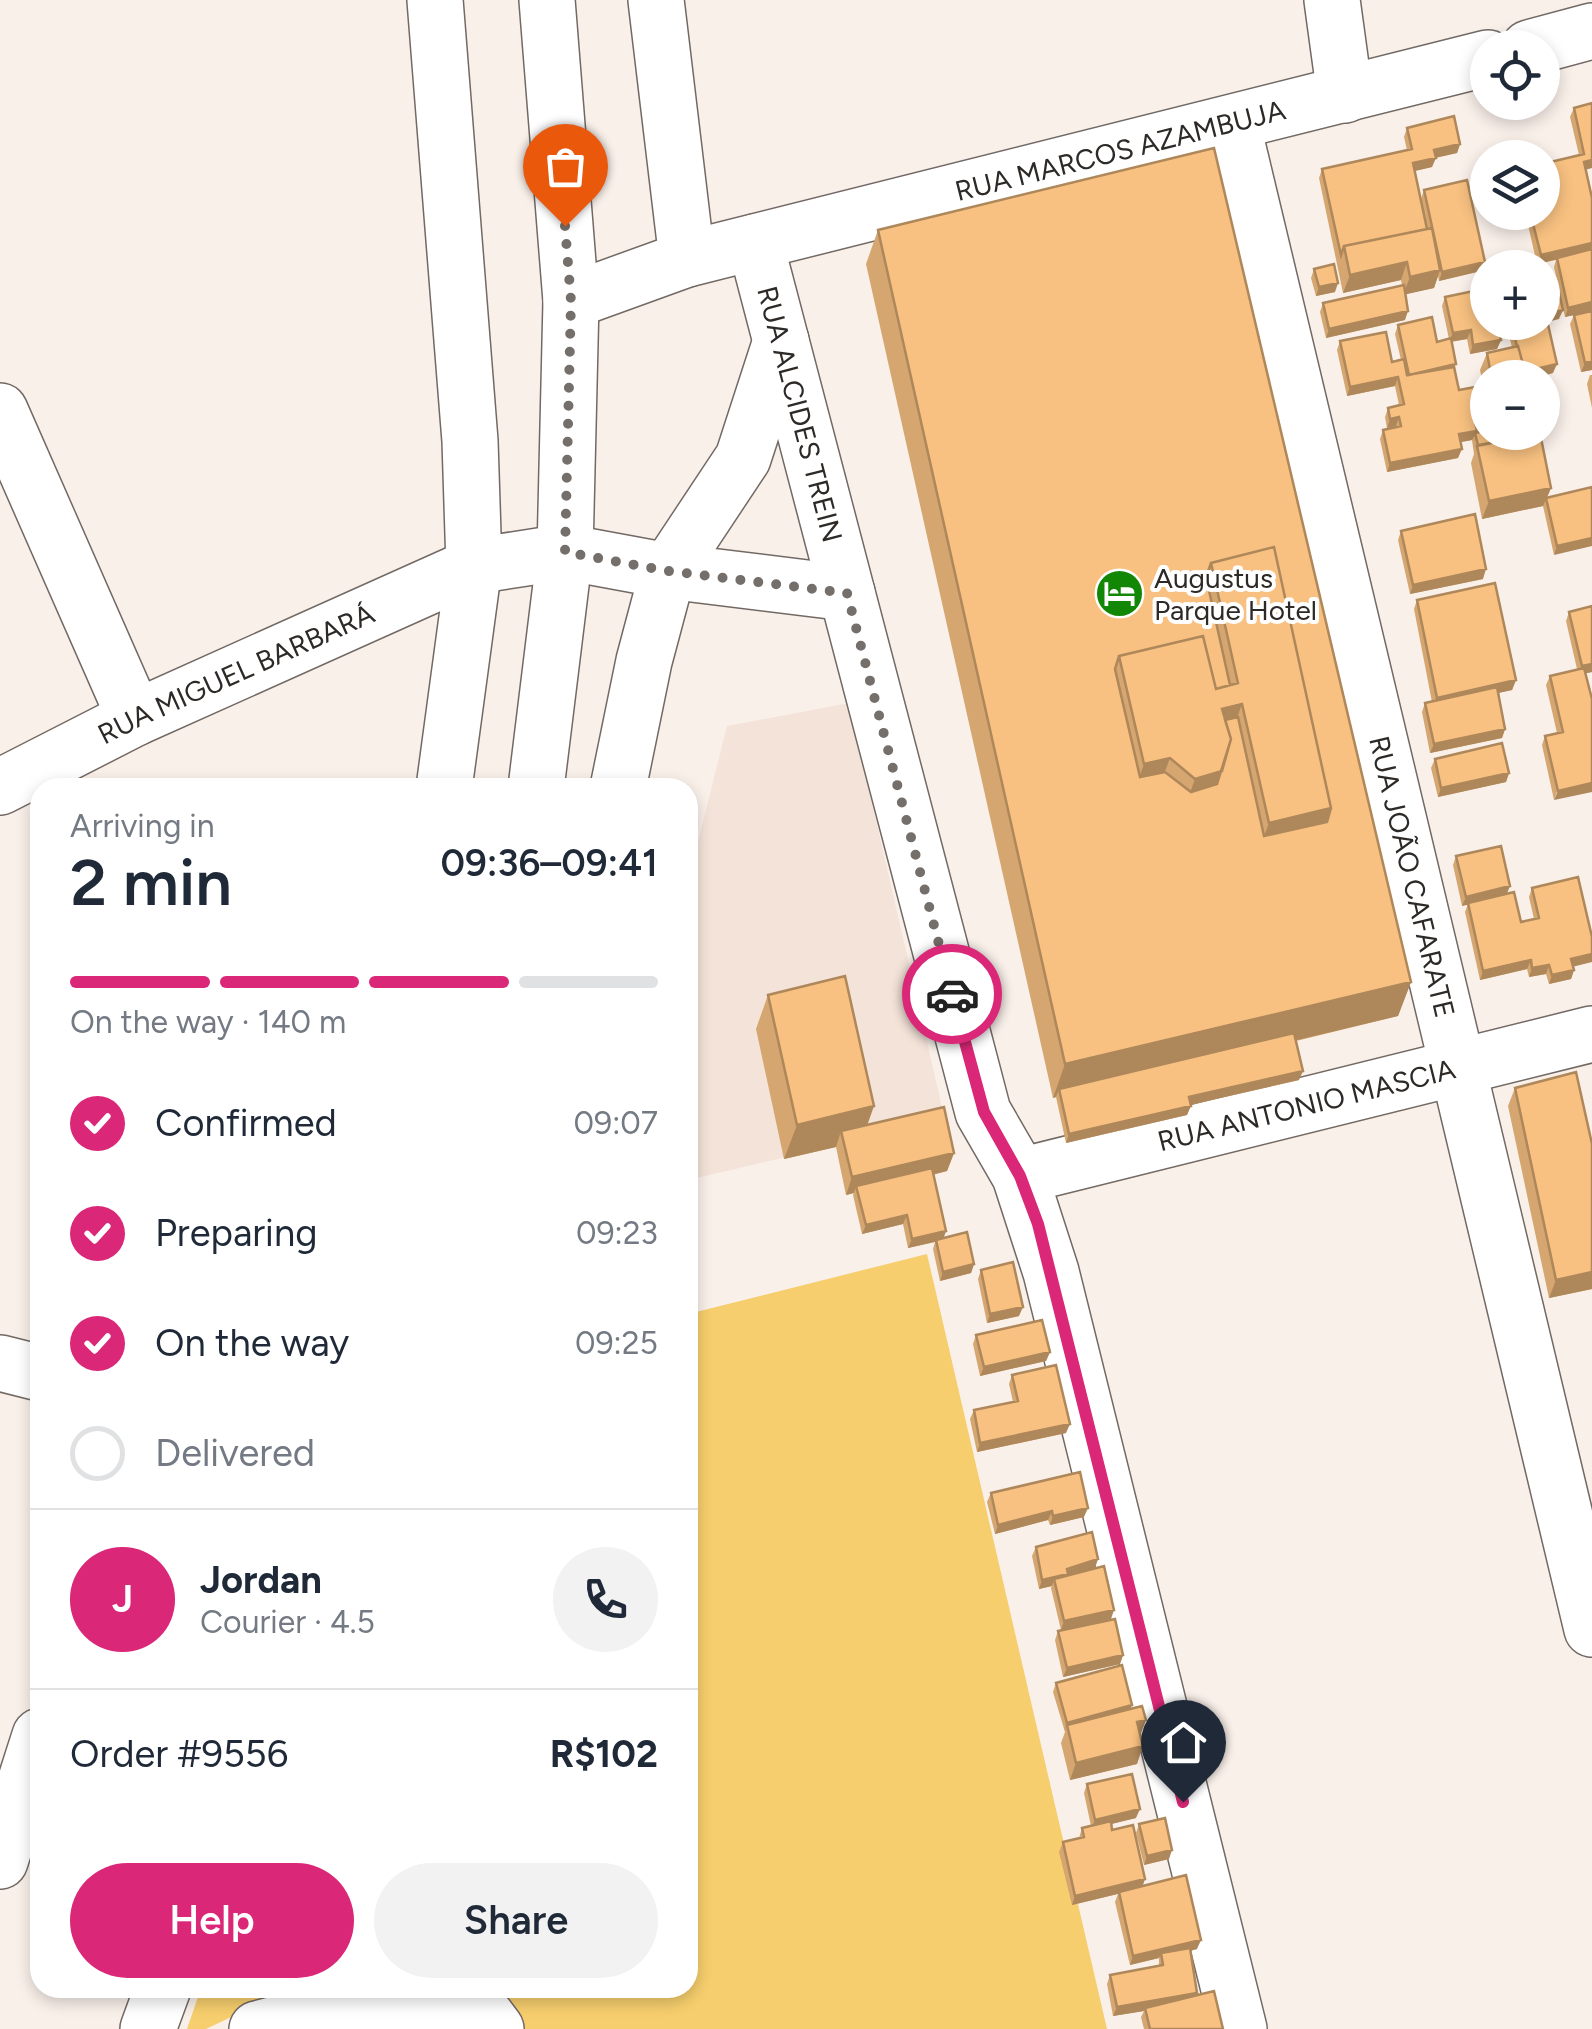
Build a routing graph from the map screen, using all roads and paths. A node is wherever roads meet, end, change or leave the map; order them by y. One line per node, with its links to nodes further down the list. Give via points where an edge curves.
1 (435, 0): 16 (main road)
2 (548, 0): 12 (main road)
3 (656, 0): 11 (main road)
4 (1332, 0): 8 (main road)
5 (1592, 31): 6 (main road)
6 (1560, 40)
7 (1470, 63): 8 (main road, RUA MARCOS AZAMBUJA)
8 (1345, 95): 9 (main road, RUA MARCOS AZAMBUJA)
9 (1232, 123): 10 (main road, RUA MARCOS AZAMBUJA); 25 (main road, RUA JOÃO CAFARATE)
10 (755, 242): 11 (main road, RUA MARCOS AZAMBUJA); 13 (main road, RUA ALCIDES TREIN)
11 (687, 259): 12 (main road, RUA MARCOS AZAMBUJA)
12 (571, 301): 15 (main road)
13 (781, 341): 17 (main road, via 743,458); 18 (main road, RUA ALCIDES TREIN)
14 (0, 411): 19 (main road)
15 (565, 552): 16 (main road, RUA MIGUEL BARBARÁ); 17 (main road, RUA MIGUEL BARBARÁ); 21 (main road)
16 (474, 566): 19 (main road, RUA MIGUEL BARBARÁ); 20 (main road)
17 (668, 571): 18 (main road, RUA MIGUEL BARBARÁ); 22 (main road)
18 (847, 593): 26 (main road, RUA ALCIDES TREIN, via 984,1112)
19 (135, 718): 23 (main road, RUA MIGUEL BARBARÁ)
20 (445, 778)
21 (537, 778)
22 (620, 778)
23 (0, 787)
24 (1592, 1034): 25 (main road, RUA ANTONIO MASCIA)
25 (1458, 1069): 26 (main road, RUA ANTONIO MASCIA); 29 (main road, RUA JOÃO CAFARATE)
26 (1020, 1176): 38 (main road, RUA ALCIDES TREIN, via 1051,1272)
27 (0, 1363): 28 (main road)
28 (30, 1370)
29 (1592, 1629)
30 (30, 1767): 31 (main road)
31 (0, 1861)
32 (159, 1998): 34 (main road)
33 (473, 1998): 37 (main road)
34 (148, 2029)
35 (257, 2029): 36 (main road, via 311,2014 372,2010)
36 (457, 2029)
37 (496, 2029)
38 (1239, 2029)

